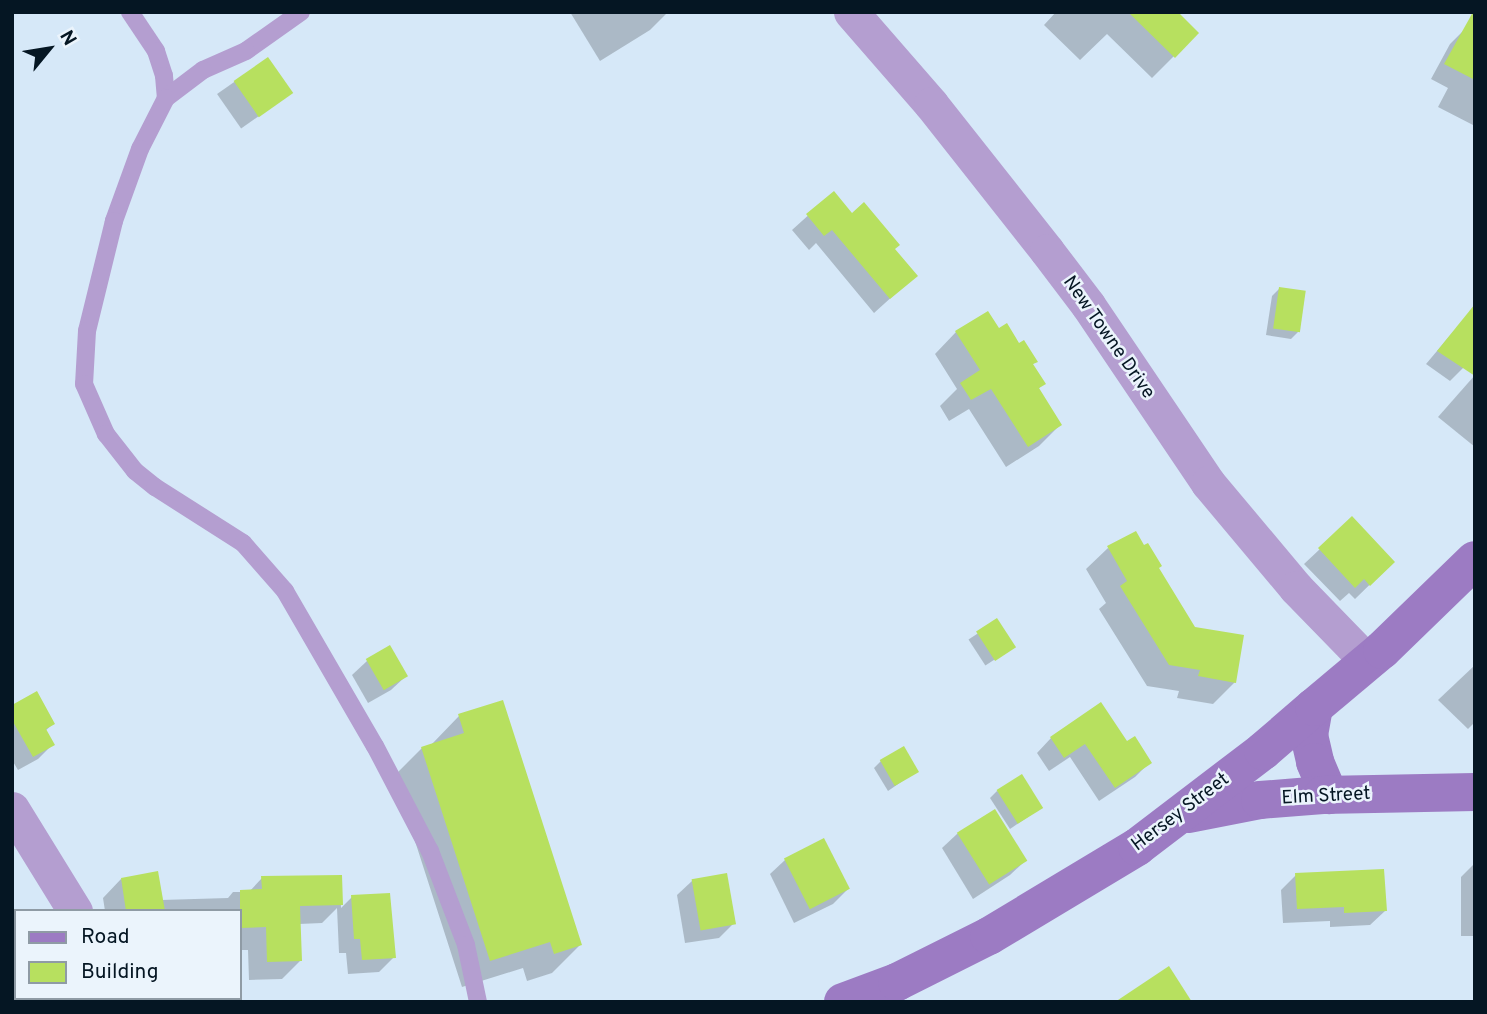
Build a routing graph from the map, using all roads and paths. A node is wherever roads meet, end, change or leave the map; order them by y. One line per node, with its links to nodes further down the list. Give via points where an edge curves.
1 (130, 12): 4 (lane, via 156,51)
2 (301, 12): 4 (lane, via 246,51 203,70)
3 (851, 12): 6 (street, New Towne Drive, via 931,104 1055,262 1208,483 1296,588)
4 (166, 99): 13 (lane, via 126,185 95,294 84,384 118,453 135,471 243,543 285,591 375,746 429,851 466,945)
5 (1475, 560): 6 (street, Hersey Street)
6 (1368, 662): 7 (street, Hersey Street)
7 (1314, 707): 9 (street, via 1309,735); 11 (street, Hersey Street)
8 (1475, 792): 9 (street, Elm Street)
9 (1329, 795): 11 (street, Elm Street, via 1260,800)
10 (12, 809): 12 (street)
11 (1179, 816): 14 (street, Hersey Street, via 1137,847 989,936 897,982)
12 (74, 909)
13 (478, 1002)
14 (843, 1002)

